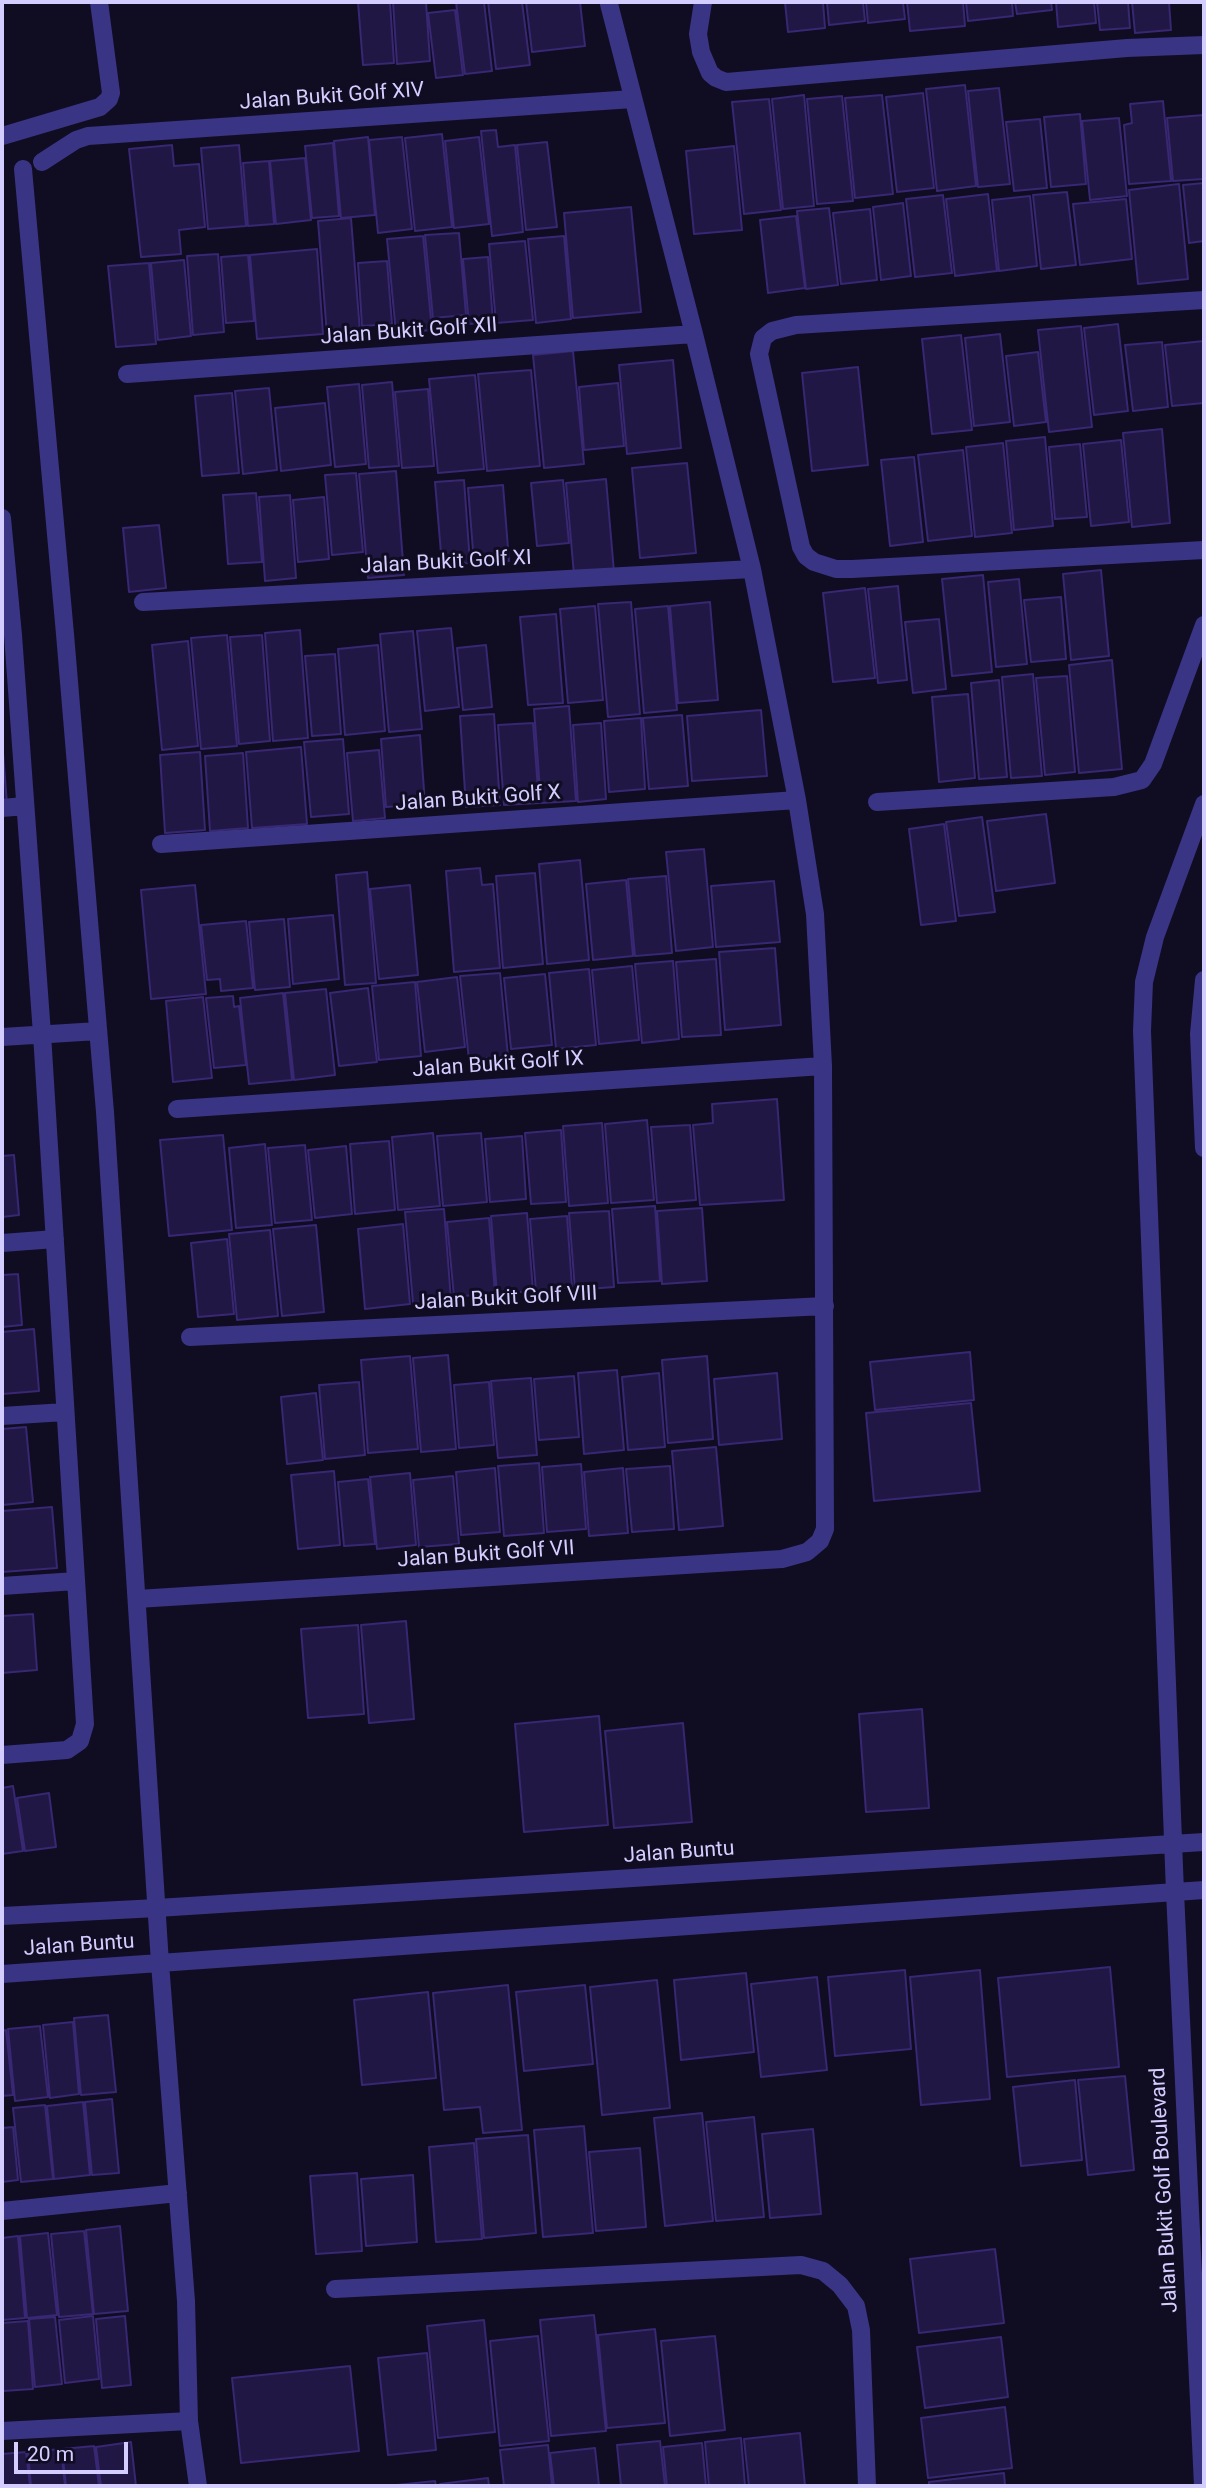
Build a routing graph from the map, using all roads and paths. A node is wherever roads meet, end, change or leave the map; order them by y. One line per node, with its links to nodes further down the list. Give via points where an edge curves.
1 (99, 2): 6 (street, via 109,99 100,107)
2 (703, 2): 4 (street, via 698,34 701,52 710,73 726,82)
3 (609, 4): 5 (street)
4 (1204, 45)
5 (633, 99): 7 (street, Jalan Bukit Golf XIV, via 88,136); 10 (street)
6 (2, 136)
7 (42, 162)
8 (23, 169): 25 (street)
9 (1204, 300): 13 (street, via 796,326 772,331 763,338 759,354 801,547 814,562 852,569)
10 (694, 334): 11 (street, Jalan Bukit Golf XII); 14 (street)
11 (127, 374)
12 (2, 518): 17 (street)
13 (1204, 550)
14 (752, 569): 15 (street, Jalan Bukit Golf XI); 18 (street)
15 (143, 602)
16 (1204, 625): 19 (street, via 1153,764 1142,780 1114,787)
17 (7, 635): 21 (street)
18 (797, 800): 23 (street, Jalan Bukit Golf X); 28 (street, via 815,914)
19 (877, 802)
20 (1204, 804): 42 (street, Jalan Bukit Golf Boulevard, via 1154,937 1144,982 1142,1031)
21 (25, 806): 22 (street); 26 (street)
22 (2, 808)
23 (161, 844)
24 (1204, 980): 30 (street, via 1199,1034)
25 (98, 1031): 26 (street); 39 (street)
26 (42, 1034): 27 (street); 31 (street)
27 (2, 1037)
28 (823, 1066): 29 (street, Jalan Bukit Golf IX); 33 (street)
29 (177, 1109)
30 (1204, 1148)
31 (55, 1239): 32 (street); 35 (street)
32 (2, 1243)
33 (825, 1306): 34 (street, Jalan Bukit Golf VIII); 39 (street, Jalan Bukit Golf VII, via 825,1529 807,1552 782,1559)
34 (190, 1337)
35 (65, 1412): 36 (street); 37 (street)
36 (2, 1416)
37 (76, 1581): 38 (street); 40 (street, via 85,1724 80,1741 66,1750)
38 (2, 1586)
39 (137, 1599): 45 (street)
40 (2, 1755)
41 (1204, 1842): 42 (street, Jalan Buntu)
42 (1174, 1844): 44 (street, Jalan Bukit Golf Boulevard); 45 (street, Jalan Buntu)
43 (1204, 1890): 44 (street, Jalan Buntu)
44 (1175, 1892): 47 (street, Jalan Buntu); 52 (street, Jalan Bukit Golf Boulevard)
45 (157, 1908): 46 (street, Jalan Buntu); 47 (street, Jalan Buntu)
46 (2, 1916)
47 (160, 1963): 48 (street, Jalan Buntu); 49 (street)
48 (2, 1974)
49 (178, 2193): 50 (street); 54 (street)
50 (2, 2211)
51 (335, 2289): 57 (street, via 801,2265 823,2271 856,2306 859,2318)
52 (1199, 2323): 53 (street, Jalan Bukit Golf Boulevard)
53 (1201, 2376): 58 (street, Jalan Bukit Golf Boulevard)
54 (189, 2421): 55 (street); 56 (street)
55 (2, 2431)
56 (198, 2486)
57 (867, 2486)
58 (1203, 2486)

